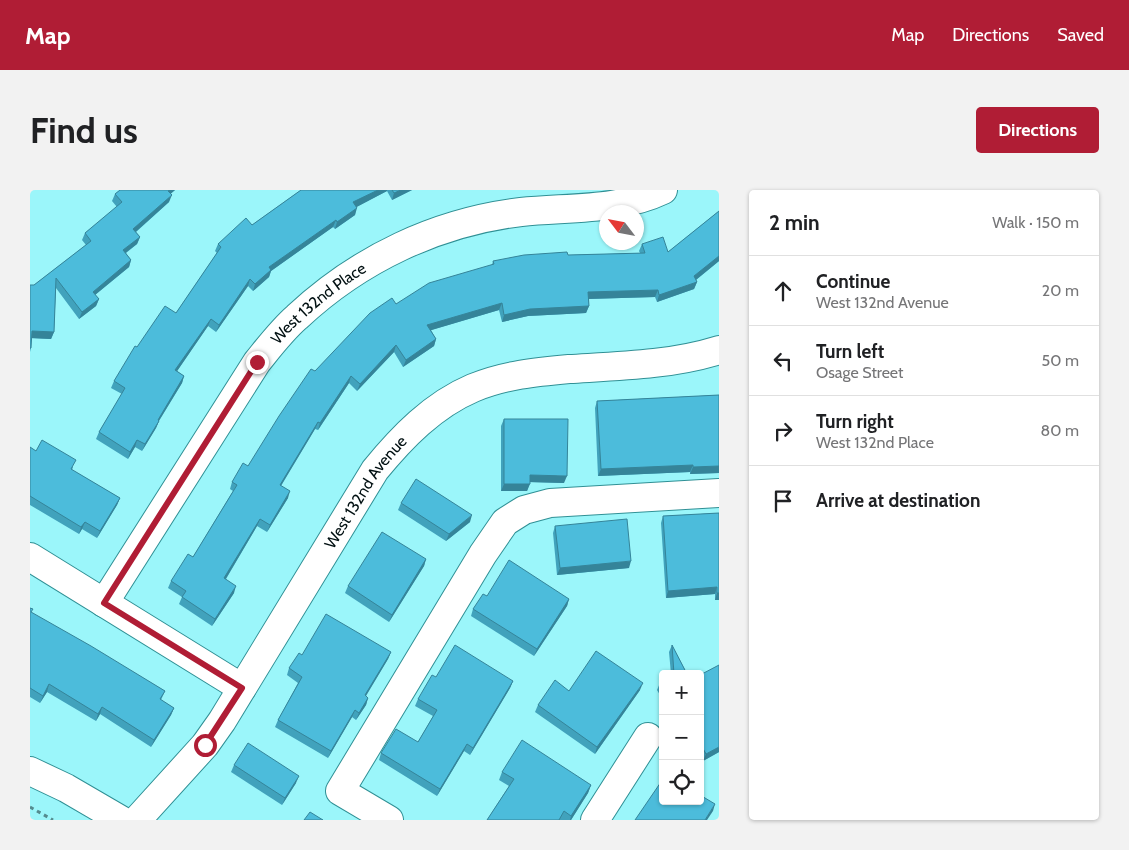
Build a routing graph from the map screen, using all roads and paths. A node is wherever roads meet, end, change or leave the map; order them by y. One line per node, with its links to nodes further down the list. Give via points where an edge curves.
1 (664, 190): 5 (street, West 132nd Place, via 628,203 514,213 454,225 388,252 326,293 298,316 257,362)
2 (719, 350): 6 (street, West 132nd Avenue, via 672,362 511,376 472,388 433,411 396,445 375,470)
3 (719, 493): 13 (street, via 550,503 524,510 505,522 340,791)
4 (30, 557): 5 (street)
5 (104, 603): 6 (street)
6 (242, 688): 12 (street, West 132nd Avenue, via 205,745)
7 (648, 737): 14 (street)
8 (30, 771): 11 (street)
9 (30, 807): 10 (path)
10 (54, 820)
11 (121, 820)
12 (137, 820)
13 (389, 820)
14 (595, 820)

